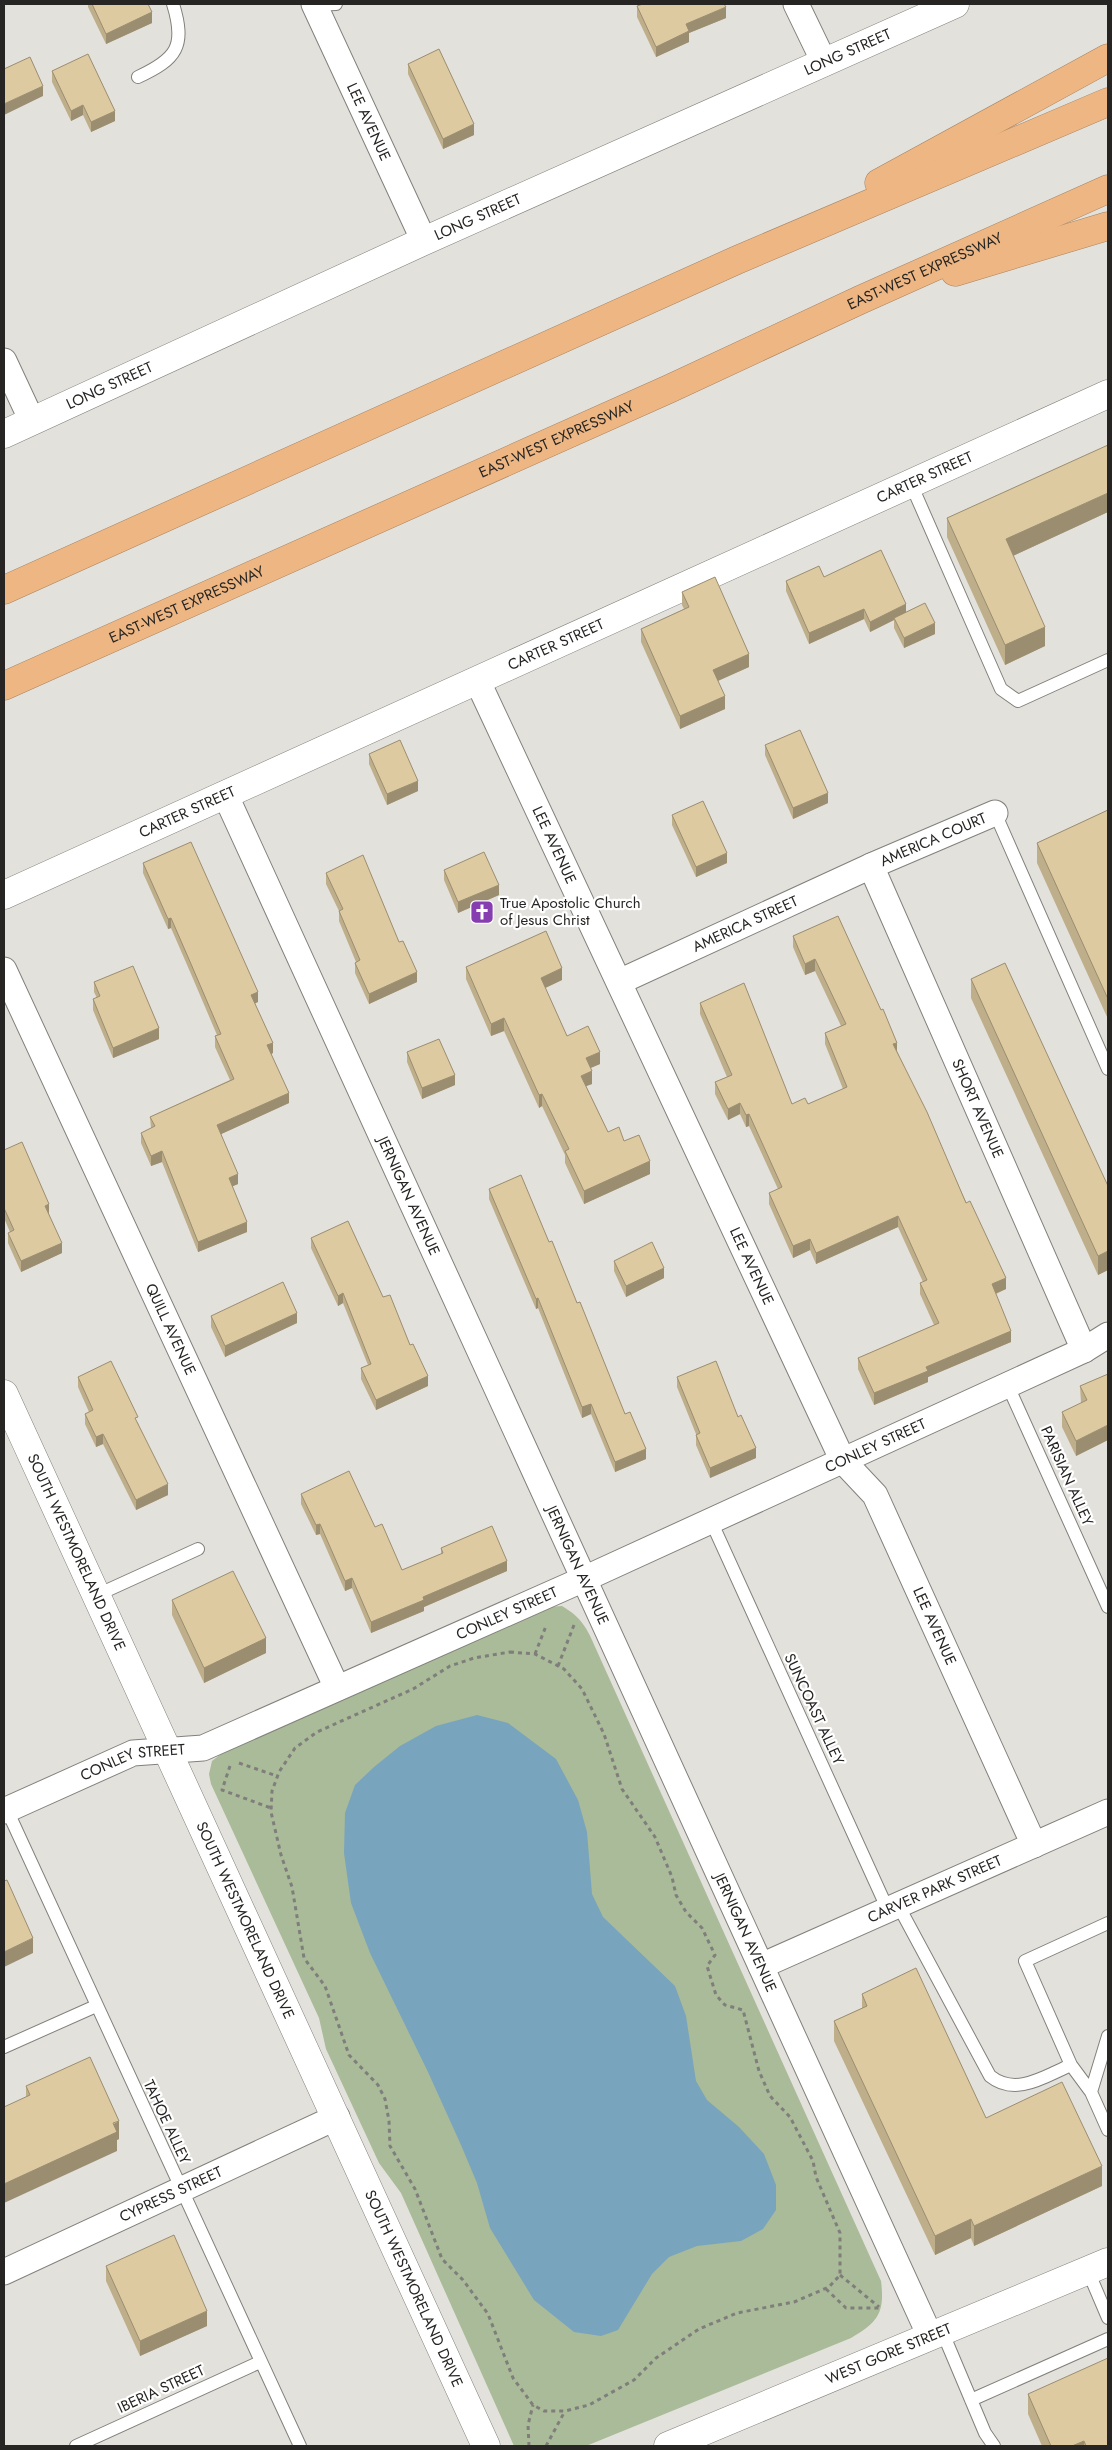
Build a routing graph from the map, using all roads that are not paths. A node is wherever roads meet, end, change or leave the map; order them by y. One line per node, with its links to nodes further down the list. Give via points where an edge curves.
1 (173, 4): 7 (lane, via 179,31 176,49 160,68)
2 (322, 4): 11 (street, LEE AVENUE)
3 (796, 4): 5 (street)
4 (955, 4): 5 (street, LONG STREET)
5 (824, 62): 11 (street, LONG STREET)
6 (1098, 64): 12 (highway)
7 (138, 77)
8 (1108, 102): 12 (highway)
9 (1108, 189): 13 (highway, EAST-WEST EXPRESSWAY)
10 (1108, 226): 13 (highway)
11 (424, 240): 16 (street, LONG STREET)
12 (737, 260): 19 (highway)
13 (860, 300): 22 (highway, EAST-WEST EXPRESSWAY, via 660,393)
14 (4, 361): 16 (street)
15 (1108, 394): 18 (street, CARTER STREET)
16 (32, 421): 17 (street, LONG STREET)
17 (4, 434)
18 (911, 484): 20 (lane, via 1001,690 1018,701); 21 (street, CARTER STREET)
19 (4, 590)
20 (1108, 660)
21 (478, 682): 23 (street, CARTER STREET); 28 (street, LEE AVENUE)
22 (4, 686)
23 (225, 794): 26 (street, CARTER STREET); 37 (street, JERNIGAN AVENUE)
24 (995, 813): 25 (street, AMERICA COURT); 29 (lane)
25 (871, 866): 28 (street, AMERICA STREET); 31 (street, SHORT AVENUE)
26 (4, 894)
27 (4, 970): 40 (street, QUILL AVENUE)
28 (619, 982): 34 (street, LEE AVENUE)
29 (1108, 1069)
30 (1108, 1335): 31 (street, CONLEY STREET)
31 (1084, 1350): 32 (street, CONLEY STREET)
32 (1008, 1386): 34 (street, CONLEY STREET); 39 (lane, PARISIAN ALLEY)
33 (4, 1394): 38 (street, SOUTH WESTMORELAND DRIVE)
34 (843, 1461): 35 (street, CONLEY STREET); 44 (street, LEE AVENUE, via 875,1495)
35 (711, 1521): 37 (street, CONLEY STREET); 45 (lane, SUNCOAST ALLEY)
36 (198, 1548): 38 (lane)
37 (584, 1579): 40 (street, CONLEY STREET); 47 (street, JERNIGAN AVENUE)
38 (97, 1595): 41 (street, SOUTH WESTMORELAND DRIVE)
39 (1108, 1607)
40 (337, 1688): 41 (street, CONLEY STREET, via 203,1748)
41 (169, 1751): 42 (street, CONLEY STREET, via 133,1753); 53 (street, SOUTH WESTMORELAND DRIVE)
42 (5, 1811): 48 (lane, TAHOE ALLEY)
43 (1108, 1812): 44 (street, CARVER PARK STREET)
44 (1034, 1845): 45 (street, CARVER PARK STREET)
45 (893, 1907): 47 (street, CARVER PARK STREET); 51 (lane, SUNCOAST ALLEY, via 990,2076 998,2083 1018,2087)
46 (1108, 1923): 51 (lane, via 1025,1961)
47 (761, 1966): 59 (street, JERNIGAN AVENUE)
48 (96, 2006): 50 (lane); 55 (lane, TAHOE ALLEY)
49 (1108, 2036): 52 (lane)
50 (4, 2047)
51 (1071, 2065): 52 (lane)
52 (1091, 2092): 54 (lane)
53 (337, 2117): 55 (street, CYPRESS STREET); 65 (street, SOUTH WESTMORELAND DRIVE)
54 (1108, 2130)
55 (181, 2189): 57 (street, CYPRESS STREET); 61 (lane, TAHOE ALLEY)
56 (1098, 2266): 58 (lane); 59 (street, WEST GORE STREET)
57 (4, 2272)
58 (1108, 2318)
59 (936, 2334): 62 (lane); 66 (street, WEST GORE STREET)
60 (1108, 2339): 62 (lane)
61 (260, 2362): 63 (lane, IBERIA STREET); 64 (lane, TAHOE ALLEY)
62 (971, 2400): 67 (lane)
63 (76, 2446)
64 (300, 2446)
65 (486, 2446)
66 (668, 2446)
67 (994, 2446)

